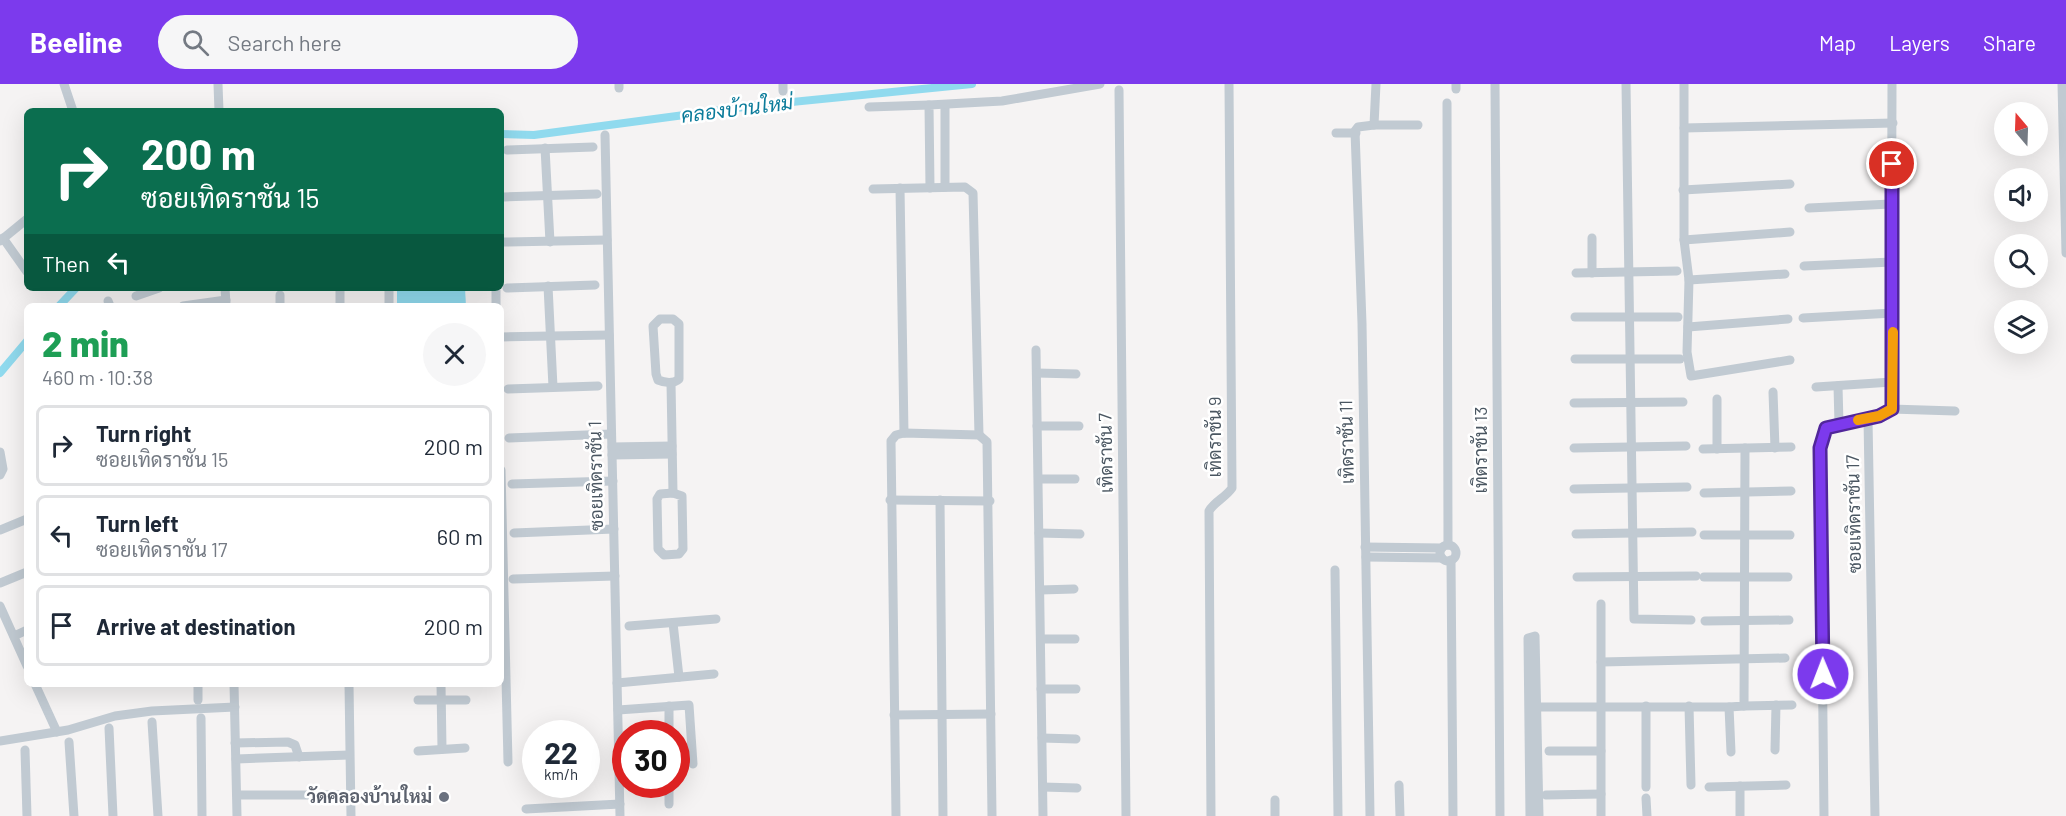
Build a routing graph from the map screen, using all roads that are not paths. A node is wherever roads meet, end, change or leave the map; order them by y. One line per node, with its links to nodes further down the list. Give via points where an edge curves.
1 (64, 84): 16 (street)
2 (218, 84): 17 (street)
3 (1100, 84): 14 (street, via 1002,101)
4 (1229, 84): 255 (street, เทิดราชัน 9, via 1232,488 1209,511)
5 (1376, 84): 19 (street)
6 (1495, 84): 261 (street, เทิดราชัน 13)
7 (1626, 84): 52 (street)
8 (1684, 84): 21 (street)
9 (1892, 84): 18 (street)
10 (2062, 84): 47 (street)
11 (1119, 90): 254 (street, เทิดราชัน 7)
12 (1447, 103): 142 (street)
13 (929, 105): 14 (street); 15 (street); 31 (street)
14 (945, 105): 29 (street)
15 (869, 107)
16 (72, 108)
17 (219, 108)
18 (1893, 123): 21 (street); 37 (street)
19 (1374, 125): 20 (street); 22 (street, via 1358,127)
20 (1418, 125)
21 (1684, 128): 33 (street)
22 (1356, 133): 23 (street); 141 (street, เทิดราชัน 11)
23 (1336, 134)
24 (605, 135): 43 (street, ซอยเทิดราชัน 1)
25 (593, 147): 26 (street)
26 (545, 148): 27 (street); 35 (street)
27 (507, 150)
28 (1790, 184): 33 (street)
29 (945, 187): 31 (street); 101 (street, via 965,187 973,193)
30 (900, 188): 31 (street); 32 (street); 99 (street)
31 (930, 188)
32 (873, 189)
33 (1683, 190): 44 (street)
34 (597, 194): 35 (street)
35 (548, 196): 36 (street); 46 (street)
36 (504, 197)
37 (1891, 204): 38 (street); 48 (street)
38 (1809, 208)
39 (24, 221): 42 (street)
40 (1790, 232): 44 (street)
41 (1592, 238): 54 (street)
42 (1, 240): 50 (street)
43 (607, 240): 46 (street); 71 (street, ซอยเทิดราชัน 1)
44 (1684, 240): 56 (street)
45 (504, 242): 46 (street)
46 (550, 242)
47 (2066, 253)
48 (1892, 262): 49 (street); 64 (street)
49 (1804, 266)
50 (24, 268)
51 (1677, 271): 52 (street)
52 (1629, 272): 54 (street); 65 (street)
53 (1576, 273): 54 (street)
54 (1592, 273)
55 (1785, 274): 56 (street)
56 (1689, 280): 70 (street)
57 (595, 285): 58 (street)
58 (548, 286): 59 (street); 72 (street)
59 (507, 288)
60 (150, 291): 62 (street)
61 (280, 295): 63 (street)
62 (136, 296)
63 (280, 303)
64 (1893, 313): 68 (street); 82 (street)
65 (1630, 316): 66 (street); 67 (street); 76 (street)
66 (1575, 317)
67 (1678, 317)
68 (1803, 318)
69 (1788, 320): 70 (street)
70 (1688, 327): 78 (street, via 1691,375)
71 (609, 335): 72 (street); 100 (street, ซอยเทิดราชัน 1)
72 (551, 337): 73 (street); 85 (street)
73 (504, 338)
74 (1036, 350): 79 (street)
75 (1575, 359): 76 (street)
76 (1630, 359): 77 (street); 90 (street)
77 (1680, 359)
78 (1790, 360)
79 (1037, 373): 80 (street); 97 (street)
80 (1076, 374)
81 (671, 382): 81 (street, via 658,380 656,374 653,326 660,319 673,319 679,324 679,379); 111 (street)
82 (1892, 382): 84 (street); 93 (street)
83 (598, 386): 85 (street)
84 (1838, 386): 86 (street); 96 (street)
85 (553, 387): 87 (street)
86 (1816, 387)
87 (508, 389)
88 (1773, 392): 109 (street)
89 (1717, 399): 107 (street)
90 (1631, 402): 91 (street); 92 (street); 104 (street)
91 (1683, 402)
92 (1574, 403)
93 (1892, 409): 94 (street); 95 (street)
94 (1955, 411)
95 (1868, 419): 96 (street); 268 (street, ซอยเทิดราชัน 17)
96 (1839, 424): 267 (street, via 1826,428 1820,448)
97 (1037, 426): 98 (street); 115 (street)
98 (1079, 426)
99 (904, 433): 101 (street); 126 (street, via 891,441)
100 (611, 434): 102 (street); 112 (street, ซอยเทิดราชัน 1)
101 (979, 435): 128 (street, via 987,442)
102 (509, 438)
103 (1686, 446): 104 (street)
104 (1631, 447): 106 (street); 120 (street)
105 (1791, 447): 109 (street)
106 (1574, 448)
107 (1717, 448): 108 (street); 110 (street)
108 (1745, 448): 109 (street); 123 (street)
109 (1775, 448)
110 (1703, 449)
111 (672, 450): 112 (street); 124 (street)
112 (612, 451): 117 (street, ซอยเทิดราชัน 1)
113 (0, 452): 114 (street)
114 (0, 475)
115 (1039, 479): 116 (street); 135 (street)
116 (1075, 479)
117 (612, 481): 118 (street); 130 (street, ซอยเทิดราชัน 1)
118 (512, 484)
119 (1687, 487): 120 (street)
120 (1632, 488): 121 (street); 132 (street)
121 (1574, 489)
122 (1791, 491): 123 (street)
123 (1745, 492): 125 (street); 139 (street)
124 (673, 493): 124 (street, via 682,496 683,549 680,554 664,555 658,549 657,499 660,494)
125 (1704, 493)
126 (890, 500): 127 (street); 198 (street)
127 (940, 500): 128 (street); 199 (street)
128 (990, 501): 197 (street)
129 (24, 520): 131 (street)
130 (614, 529): 134 (street); 145 (street, ซอยเทิดราชัน 1)
131 (0, 530)
132 (1633, 532): 133 (street); 137 (street); 147 (street)
133 (1692, 532)
134 (514, 533)
135 (1039, 533): 136 (street); 152 (street)
136 (1080, 534)
137 (1576, 534)
138 (1704, 535): 139 (street)
139 (1745, 535): 140 (street); 148 (street)
140 (1790, 535)
141 (1366, 552): 142 (street); 258 (street, เทิดราชัน 11)
142 (1446, 553): 260 (street)
143 (1335, 570): 257 (street)
144 (24, 573): 151 (street)
145 (615, 576): 150 (street); 174 (street, ซอยเทิดราชัน 1)
146 (1577, 577): 147 (street)
147 (1633, 577): 148 (street); 158 (street, via 1634,619)
148 (1743, 577): 149 (street); 161 (street)
149 (1788, 577)
150 (513, 579)
151 (0, 583)
152 (1040, 590): 153 (street); 166 (street)
153 (1074, 590)
154 (504, 595): 221 (street)
155 (1601, 604): 171 (street)
156 (0, 606): 165 (street)
157 (717, 619): 162 (street)
158 (1691, 620)
159 (1789, 620): 161 (street)
160 (1705, 621): 161 (street)
161 (1744, 622): 170 (street)
162 (673, 623): 163 (street); 173 (street)
163 (629, 626)
164 (24, 631): 165 (street)
165 (14, 636): 169 (street)
166 (1041, 639): 167 (street); 180 (street)
167 (1075, 639)
168 (1785, 657): 170 (street)
169 (24, 659)
170 (1744, 660): 171 (street); 192 (street)
171 (1601, 662): 189 (street)
172 (714, 674): 173 (street)
173 (679, 677): 174 (street)
174 (617, 683): 196 (street, ซอยเทิดราชัน 1)
175 (36, 687): 204 (street)
176 (198, 687): 183 (street)
177 (234, 687): 193 (street)
178 (349, 687): 218 (street)
179 (441, 687): 182 (street)
180 (1041, 689): 181 (street); 205 (street)
181 (1076, 689)
182 (441, 699): 184 (street); 185 (street); 211 (street)
183 (198, 700)
184 (418, 700)
185 (465, 700)
186 (1776, 705): 187 (street); 192 (street); 213 (street)
187 (1792, 705)
188 (669, 706): 196 (street); 201 (street); 222 (street, via 689,705)
189 (1601, 706): 190 (street); 194 (street); 216 (street)
190 (1646, 706): 191 (street); 227 (street)
191 (1689, 706): 195 (street); 224 (street)
192 (1744, 706): 195 (street)
193 (235, 707): 204 (street, via 115,716); 209 (street)
194 (1533, 707): 194 (street, via 1529,636 1537,637); 262 (street); 263 (street)
195 (1729, 707): 217 (street)
196 (618, 710): 238 (street, ซอยเทิดราชัน 1)
197 (991, 714): 199 (street); 252 (street)
198 (894, 715): 199 (street); 250 (street)
199 (942, 715): 251 (street)
200 (201, 718): 245 (street)
201 (669, 720)
202 (152, 722): 244 (street)
203 (109, 728): 243 (street)
204 (57, 732): 207 (street)
205 (1042, 738): 206 (street); 229 (street)
206 (1076, 739)
207 (0, 741)
208 (69, 742): 242 (street)
209 (235, 743): 219 (street, via 288,742 295,744); 220 (street)
210 (465, 748): 211 (street)
211 (442, 749): 214 (street)
212 (25, 750): 241 (street)
213 (1775, 750)
214 (418, 751)
215 (1549, 751): 216 (street)
216 (1601, 751): 231 (street)
217 (1731, 752)
218 (350, 755): 219 (street); 248 (street)
219 (299, 758): 220 (street)
220 (236, 759): 232 (street)
221 (508, 762)
222 (693, 764)
223 (1399, 785): 259 (street)
224 (1690, 785)
225 (1786, 785): 226 (street)
226 (1740, 786): 228 (street); 266 (street)
227 (1646, 787)
228 (1709, 787)
229 (1042, 788): 230 (street); 253 (street)
230 (1077, 788)
231 (1601, 794): 234 (street); 264 (street)
232 (237, 795): 233 (street); 247 (street)
233 (345, 795)
234 (1546, 795)
235 (669, 798): 239 (street)
236 (1646, 798): 265 (street)
237 (1275, 800): 256 (street)
238 (620, 804): 240 (street); 249 (street, ซอยเทิดราชัน 1)
239 (669, 804)
240 (525, 809)
241 (27, 816)
242 (74, 816)
243 (113, 816)
244 (158, 816)
245 (202, 816)
246 (226, 816): 247 (street)
247 (237, 816)
248 (351, 816)
249 (620, 816)
250 (896, 816)
251 (943, 816)
252 (992, 816)
253 (1043, 816)
254 (1126, 816)
255 (1210, 816)
256 (1275, 816)
257 (1338, 816)
258 (1370, 816)
259 (1400, 816)
260 (1453, 816)
261 (1500, 816)
262 (1530, 816)
263 (1539, 816)
264 (1601, 816)
265 (1647, 816)
266 (1740, 816)
267 (1824, 816)
268 (1875, 816)

